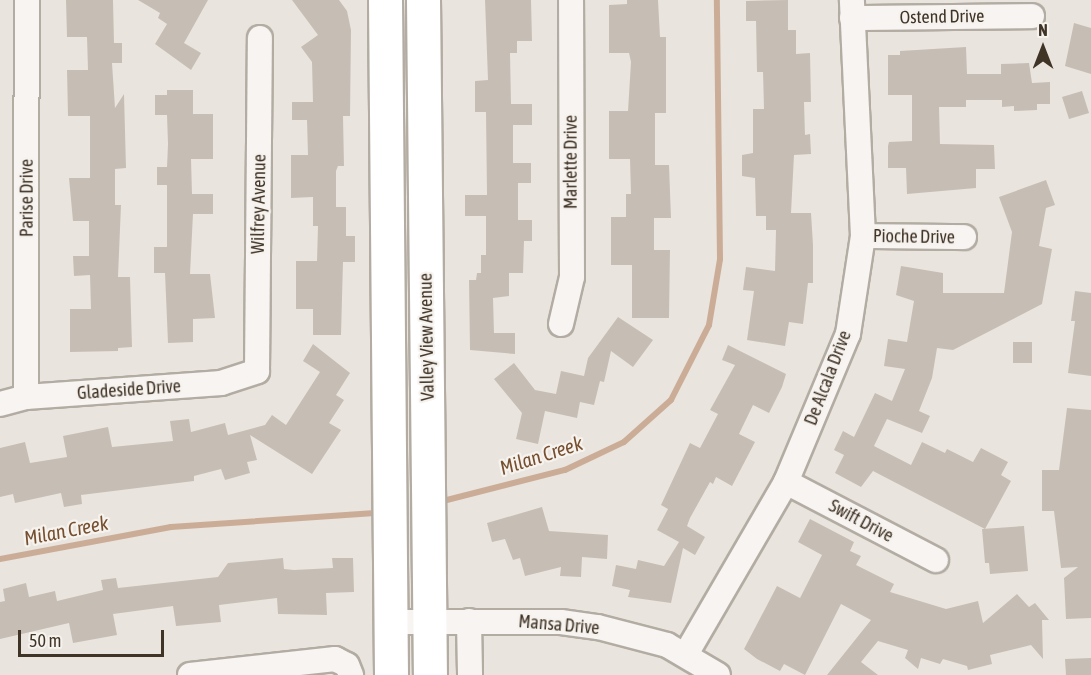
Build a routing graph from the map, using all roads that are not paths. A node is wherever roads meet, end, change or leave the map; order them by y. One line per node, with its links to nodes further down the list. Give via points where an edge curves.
1 (27, 0): 12 (street, Parise Drive)
2 (386, 0): 17 (main road)
3 (423, 0): 18 (main road, Valley View Avenue)
4 (571, 0): 10 (street, Marlette Drive, via 572,277)
5 (852, 9): 6 (street, Ostend Drive); 8 (street, De Alcala Drive)
6 (1032, 16)
7 (260, 38): 11 (street, Wilfrey Avenue)
8 (863, 236): 9 (street, Pioche Drive); 14 (street, De Alcala Drive, via 848,334)
9 (964, 237)
10 (561, 324)
11 (257, 370): 12 (street, Gladeside Drive, via 221,383)
12 (26, 397): 13 (street, Gladeside Drive)
13 (0, 404)
14 (786, 482): 15 (street, Swift Drive); 19 (street, De Alcala Drive)
15 (936, 560)
16 (469, 621): 18 (street, Mansa Drive); 19 (street, Mansa Drive, via 561,622 598,627); 24 (street)
17 (391, 622): 18 (street, Mansa Drive); 22 (main road)
18 (430, 622): 23 (main road, Valley View Avenue)
19 (686, 654): 25 (street, Mansa Drive)
20 (349, 670): 21 (street, via 335,659)
21 (190, 675)
22 (391, 675)
23 (430, 675)
24 (470, 675)
25 (718, 675)

